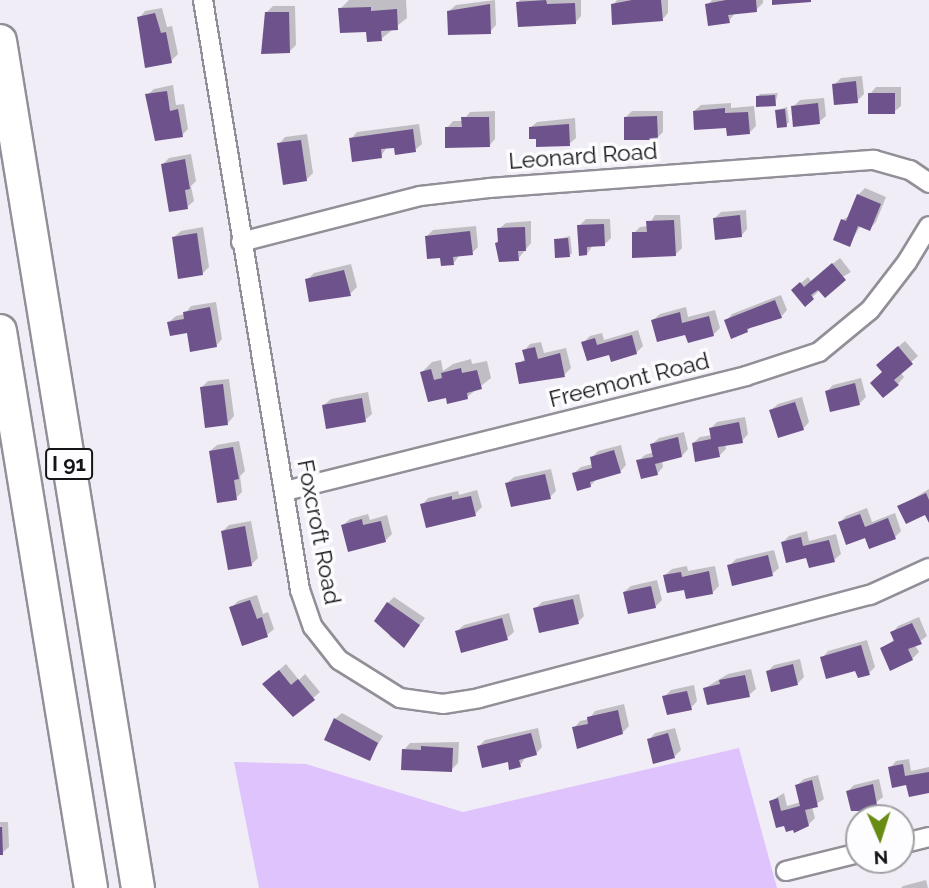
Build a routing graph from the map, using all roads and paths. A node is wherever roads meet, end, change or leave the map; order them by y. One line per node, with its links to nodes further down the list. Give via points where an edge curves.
1 (203, 0): 5 (street, Foxcroft Road)
2 (0, 41): 12 (highway, I 91)
3 (929, 183): 5 (street, Leonard Road, via 910,170 874,160 489,188 420,196)
4 (929, 226): 7 (street, Freemont Road, via 870,310 819,352 746,376)
5 (241, 242): 7 (street, Foxcroft Road)
6 (0, 331): 11 (highway, I 91)
7 (285, 491): 8 (street, Foxcroft Road, via 300,590 313,627 339,660 400,698 443,704 870,595)
8 (929, 568)
9 (845, 856): 10 (street)
10 (786, 871)
11 (90, 888)
12 (138, 888)

